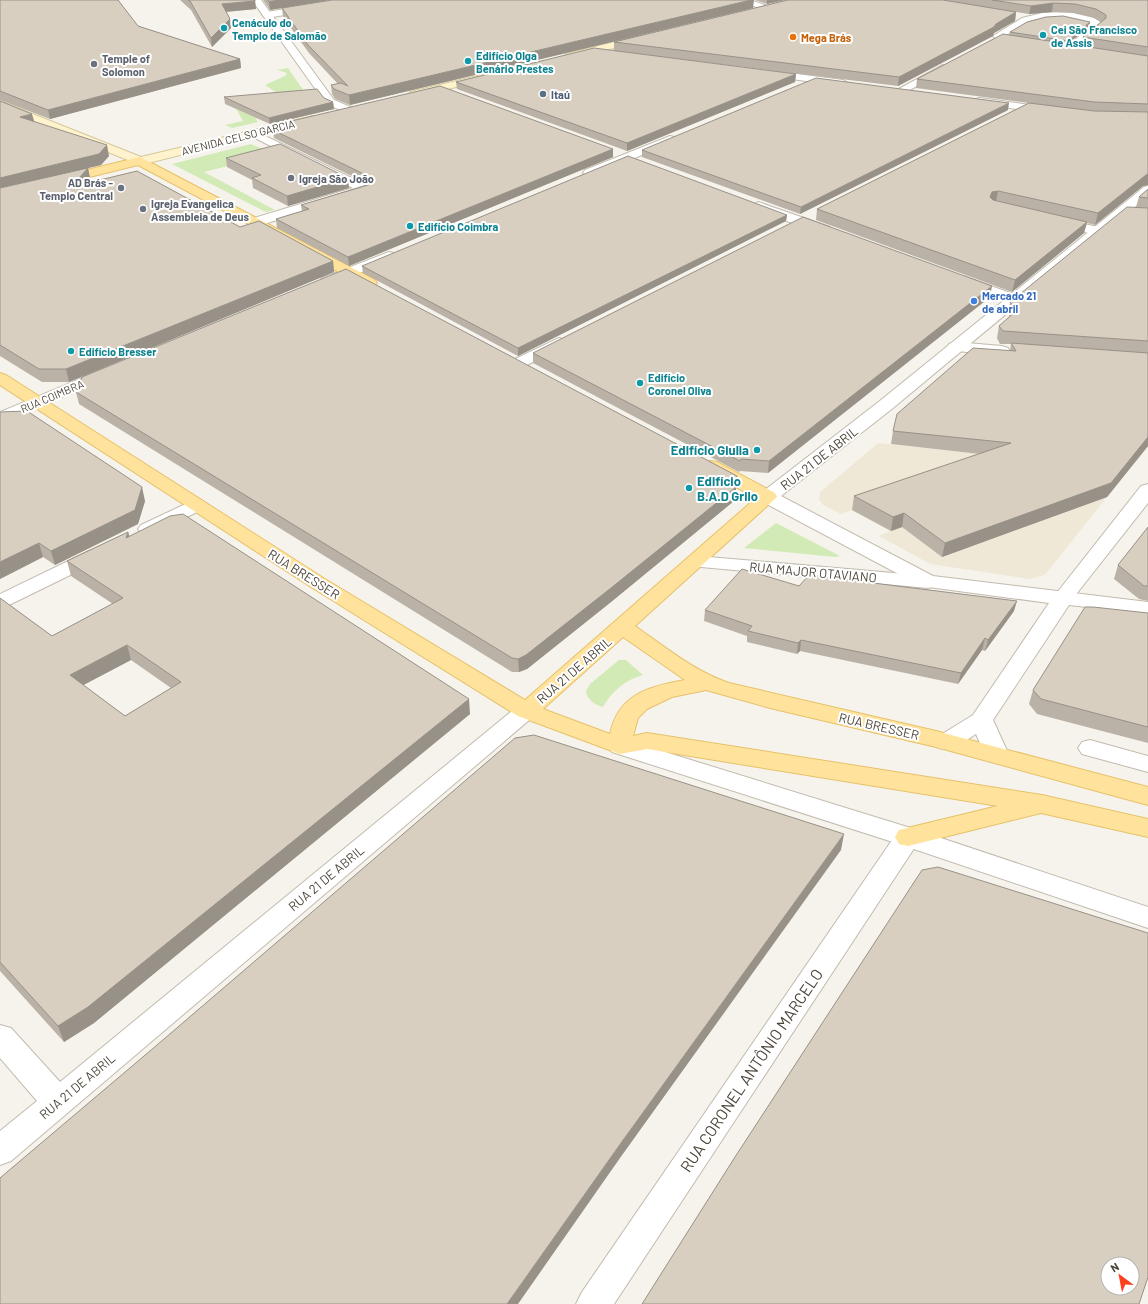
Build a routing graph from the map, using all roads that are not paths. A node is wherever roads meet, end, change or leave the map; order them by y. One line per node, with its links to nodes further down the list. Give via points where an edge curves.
1 (256, 0): 6 (street)
2 (355, 0): 6 (street)
3 (740, 0): 4 (street)
4 (772, 7): 5 (main road)
5 (747, 13)
6 (267, 15): 28 (street, via 330,102)
7 (1009, 15): 8 (street)
8 (1032, 19): 10 (street, via 998,36 996,40); 12 (street, via 1072,16 1093,21 1098,24 1066,48)
9 (650, 37): 11 (main road)
10 (1015, 40)
11 (593, 51): 13 (street); 14 (main road)
12 (1086, 51)
13 (620, 54)
14 (558, 59)
15 (953, 63): 22 (street, via 896,90)
16 (758, 72): 18 (street)
17 (499, 74): 20 (main road)
18 (814, 80): 19 (street); 21 (street)
19 (853, 85)
20 (440, 88): 23 (street); 24 (main road)
21 (792, 88)
22 (916, 93)
23 (458, 95)
24 (402, 97)
25 (971, 100): 27 (street)
26 (0, 104): 35 (main road)
27 (1026, 107): 29 (street); 30 (street)
28 (355, 109): 31 (main road, AVENIDA CELSO GARCIA)
29 (1063, 112)
30 (1005, 118)
31 (253, 133): 35 (main road, AVENIDA CELSO GARCIA); 46 (street, via 364,189)
32 (683, 134): 34 (street)
33 (612, 152): 34 (street)
34 (626, 157): 36 (street); 37 (street)
35 (140, 161): 39 (main road, AVENIDA CELSO GARCIA); 46 (main road)
36 (648, 165)
37 (575, 178)
38 (1148, 190): 41 (street, RUA 21 DE ABRIL)
39 (0, 195)
40 (743, 200): 45 (street)
41 (1121, 213): 43 (street); 48 (street, RUA 21 DE ABRIL)
42 (815, 214): 45 (street)
43 (1141, 214)
44 (1040, 218): 48 (street)
45 (801, 221): 47 (street); 49 (street)
46 (256, 222): 51 (main road)
47 (787, 228)
48 (1098, 231): 55 (street, RUA 21 DE ABRIL)
49 (838, 235)
50 (402, 250): 51 (street)
51 (349, 272): 53 (street); 54 (main road)
52 (949, 275): 55 (street)
53 (314, 287)
54 (384, 291)
55 (1014, 299): 57 (street, RUA 21 DE ABRIL)
56 (569, 338): 59 (street)
57 (955, 347): 58 (street); 66 (street, RUA 21 DE ABRIL, via 888,404)
58 (1021, 352)
59 (519, 363)
60 (122, 367): 62 (street, RUA COIMBRA)
61 (0, 378): 62 (main road, RUA BRESSER)
62 (38, 402): 63 (street, RUA COIMBRA); 67 (main road, RUA BRESSER)
63 (0, 418)
64 (699, 460): 66 (main road)
65 (1148, 490): 72 (street)
66 (768, 497): 70 (main road, RUA 21 DE ABRIL); 71 (street, RUA MAJOR OTAVIANO)
67 (196, 505): 68 (street); 77 (main road, RUA BRESSER)
68 (133, 536)
69 (112, 547): 73 (street)
70 (697, 562): 71 (street, RUA MAJOR OTAVIANO); 75 (main road, RUA 21 DE ABRIL)
71 (928, 582): 72 (street, RUA MAJOR OTAVIANO)
72 (1063, 598): 74 (street, RUA MAJOR OTAVIANO); 78 (street)
73 (0, 602)
74 (1148, 608)
75 (623, 627): 76 (main road, RUA BRESSER, via 676,665); 77 (main road, RUA 21 DE ABRIL)
76 (707, 683): 79 (main road, RUA BRESSER, via 770,701); 80 (main road, via 666,691 639,703 627,717)
77 (526, 712): 80 (main road, RUA BRESSER); 90 (street, RUA 21 DE ABRIL)
78 (981, 720): 79 (street); 82 (street)
79 (947, 742): 82 (main road, RUA BRESSER)
80 (620, 746): 85 (main road, via 647,741); 87 (street, RUA BRESSER)
81 (1090, 748): 83 (street)
82 (997, 755): 84 (main road, RUA BRESSER)
83 (1148, 764)
84 (1148, 796)
85 (1042, 804): 86 (main road); 87 (main road)
86 (1148, 828)
87 (908, 837): 88 (street, RUA BRESSER); 92 (street, RUA CORONEL ANTÔNIO MARCELO)
88 (1148, 918)
89 (0, 1037): 90 (street)
90 (58, 1102): 91 (street, RUA 21 DE ABRIL)
91 (0, 1151)
92 (594, 1304)

